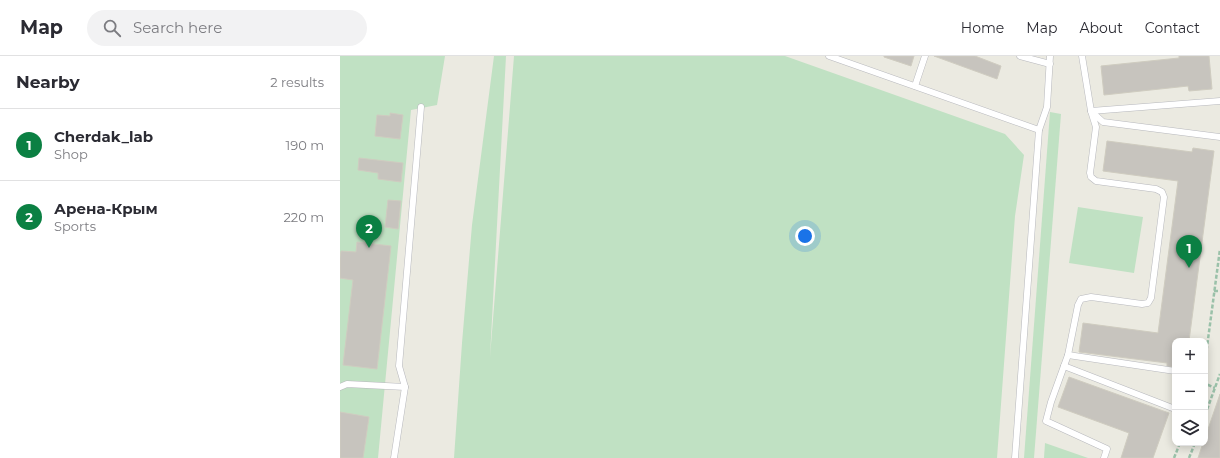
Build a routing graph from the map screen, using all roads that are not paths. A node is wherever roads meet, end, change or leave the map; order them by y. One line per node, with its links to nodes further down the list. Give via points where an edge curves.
1 (829, 56): 7 (lane)
2 (925, 56): 7 (lane)
3 (1020, 56): 6 (lane)
4 (1050, 56): 6 (lane)
5 (1082, 56): 10 (lane)
6 (1050, 64): 11 (lane, via 1047,107)
7 (915, 86): 11 (lane)
8 (1220, 101): 10 (lane)
9 (421, 107): 17 (lane, via 399,366)
10 (1091, 110): 12 (lane, via 1103,122); 13 (lane, via 1096,127 1091,178 1096,181 1156,189 1162,192 1164,197 1151,298 1148,303 1091,297 1081,299)
11 (1039, 130): 20 (lane)
12 (1220, 137)
13 (1068, 355): 14 (lane); 15 (lane)
14 (1064, 366): 18 (lane); 21 (lane, via 1050,402 1046,421 1107,449)
15 (1172, 371)
16 (340, 387): 17 (lane, via 348,384)
17 (405, 387): 19 (lane)
18 (1172, 408)
19 (394, 458)
20 (1015, 458)
21 (1104, 458)

